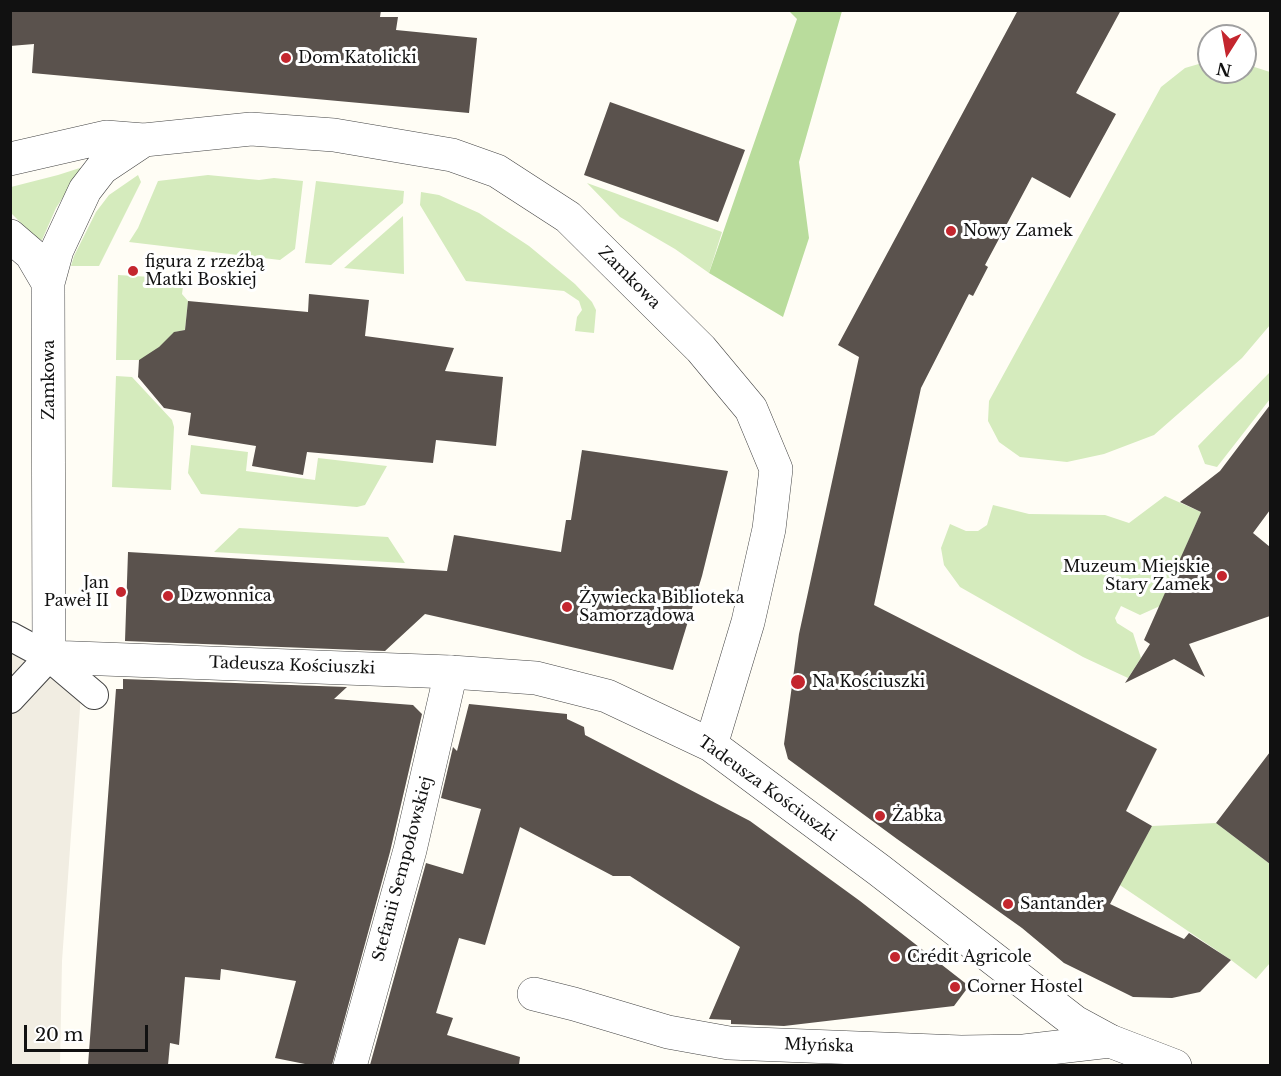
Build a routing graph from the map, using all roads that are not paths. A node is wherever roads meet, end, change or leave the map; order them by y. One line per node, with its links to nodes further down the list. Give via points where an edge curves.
1 (144, 140): 2 (street, Zamkowa, via 106,137); 4 (street, Zamkowa, via 102,168 85,190 57,250); 10 (street, Zamkowa, via 251,129 334,135 452,155 497,171 568,217 701,349 751,409 776,469 770,529 748,622)
2 (10, 159)
3 (10, 236): 4 (street, via 31,254)
4 (48, 284): 6 (street, Zamkowa)
5 (10, 636): 6 (street)
6 (49, 657): 7 (street, Tadeusza Kościuszki); 8 (street); 9 (street)
7 (451, 672): 10 (street, Tadeusza Kościuszki, via 536,678 607,696); 13 (street, Stefanii Sempołowskiej, via 410,850)
8 (94, 695)
9 (10, 699)
10 (711, 745): 12 (street, Tadeusza Kościuszki, via 1076,1022)
11 (534, 994): 12 (street, Młyńska, via 668,1032 729,1043)
12 (1105, 1053): 14 (street, Tadeusza Kościuszki)
13 (350, 1065)
14 (1175, 1065)

